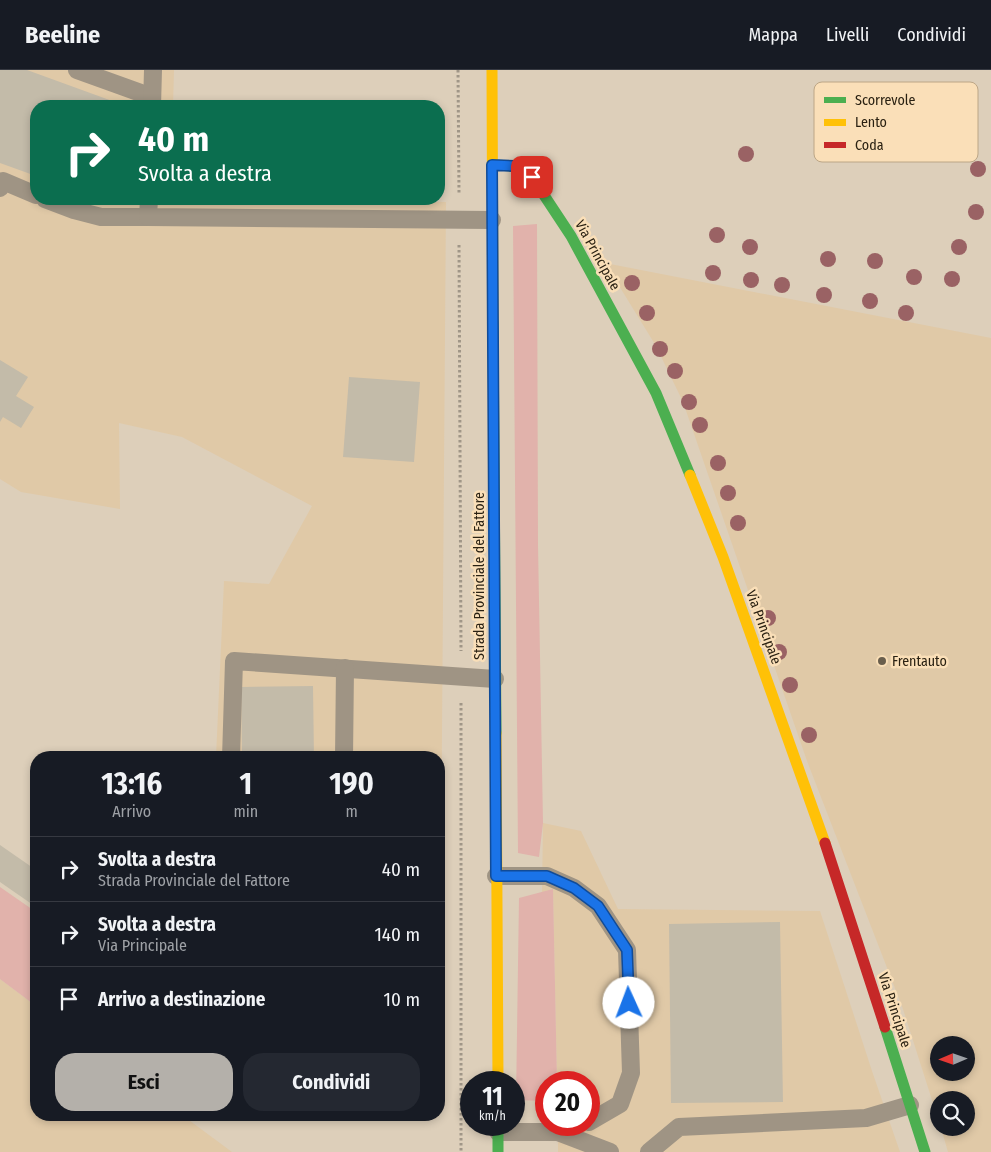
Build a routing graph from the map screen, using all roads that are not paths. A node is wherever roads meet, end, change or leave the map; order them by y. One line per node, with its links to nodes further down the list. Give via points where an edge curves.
1 (76, 70): 4 (lane)
2 (153, 70): 5 (lane)
3 (492, 70): 6 (street, Strada Provinciale del Fattore)
4 (147, 100)
5 (152, 100)
6 (492, 165): 12 (street, Strada Provinciale del Fattore); 19 (street, Via Principale, via 514,166 532,177 571,236 656,393 727,567 824,840)
7 (1, 183): 8 (lane)
8 (30, 193)
9 (61, 205): 11 (lane, via 101,217)
10 (149, 205): 11 (lane)
11 (148, 216): 12 (lane)
12 (492, 220): 14 (street, Strada Provinciale del Fattore)
13 (345, 668): 14 (lane); 15 (lane, via 234,660); 16 (lane)
14 (495, 680): 17 (street, Strada Provinciale del Fattore)
15 (230, 751)
16 (344, 751)
17 (496, 876): 18 (street, Strada Provinciale del Fattore); 20 (lane, via 547,876 574,888 598,906 627,950 631,1073 620,1104)
18 (498, 1071)
19 (910, 1104): 25 (lane, via 866,1118 679,1127); 26 (street, Via Principale)
20 (600, 1116)
21 (498, 1136): 23 (street)
22 (568, 1136): 24 (lane)
23 (498, 1152)
24 (610, 1152)
25 (649, 1152)
26 (925, 1152)

